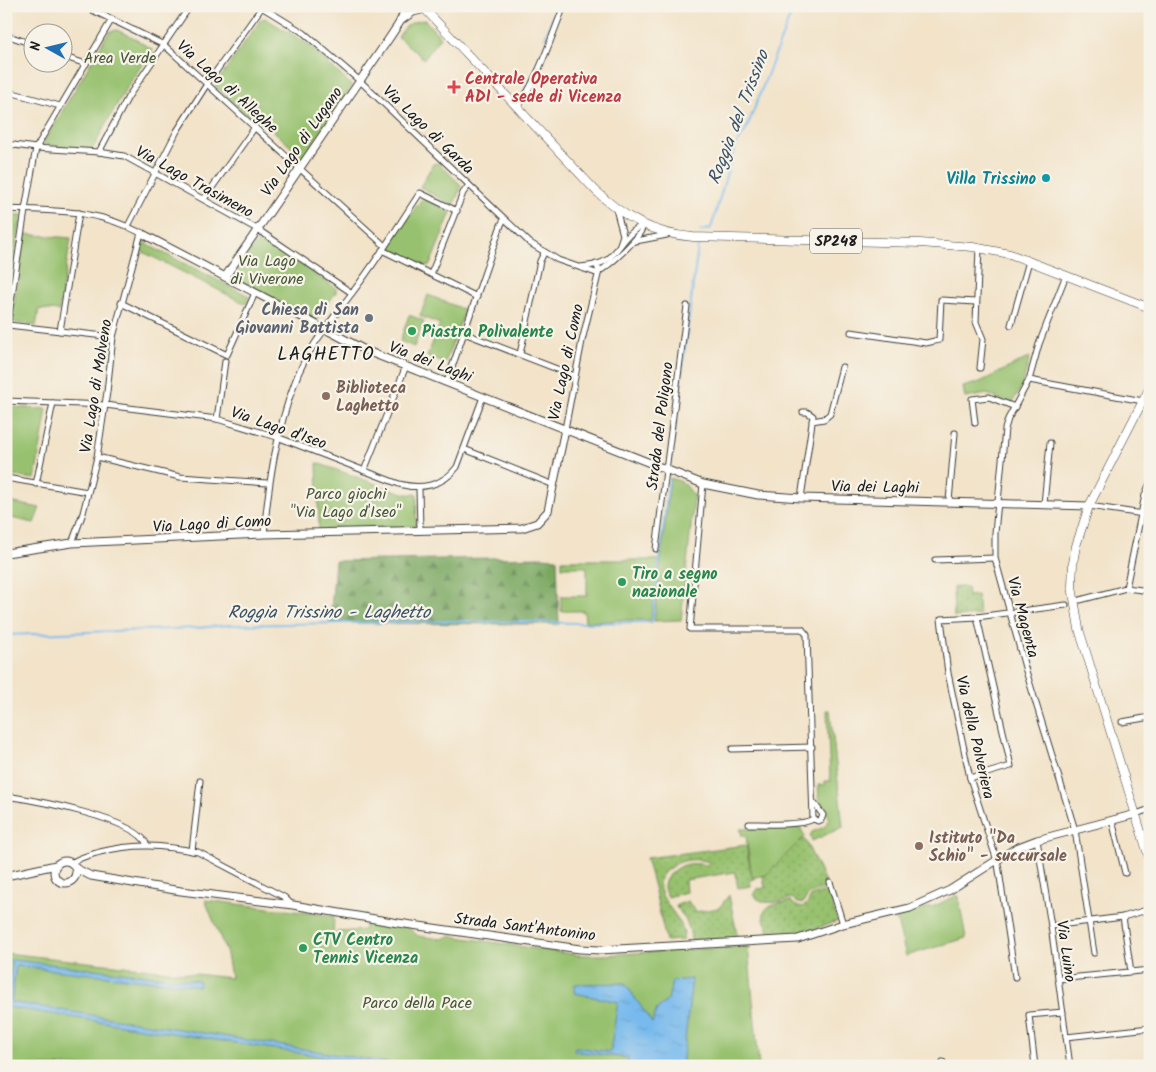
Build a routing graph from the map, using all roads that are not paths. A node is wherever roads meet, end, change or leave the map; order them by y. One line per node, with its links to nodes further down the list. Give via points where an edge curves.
1 (84, 6): 7 (street, Via Lago di Alleghe)
2 (190, 6): 11 (street)
3 (406, 6): 8 (street, Via Lago di Lugano)
4 (564, 6): 18 (street, via 535,79)
5 (261, 7): 14 (street, Via Lago di Garda, via 304,33); 15 (street)
6 (424, 8): 8 (street, Via Lago di Lugano); 18 (main road, SP248)
7 (112, 18): 11 (street, Via Lago di Alleghe); 13 (street)
8 (400, 22): 14 (street, Via Lago di Lugano)
9 (6, 35): 10 (street)
10 (22, 41)
11 (164, 45): 15 (street, Via Lago di Alleghe); 22 (street, via 128,96)
12 (72, 59): 13 (street)
13 (86, 64): 17 (street)
14 (360, 81): 23 (street, Via Lago di Lugano); 25 (street, Via Lago di Garda)
15 (207, 84): 19 (street, Via Lago di Alleghe); 24 (street)
16 (6, 91): 17 (street)
17 (60, 106): 21 (street)
18 (517, 108): 28 (main road, SP248)
19 (255, 127): 23 (street, Via Lago di Alleghe); 26 (street)
20 (6, 144): 21 (street, Via Lago Trasimeno)
21 (36, 148): 22 (street, Via Lago Trasimeno); 29 (street)
22 (99, 152): 24 (street, Via Lago Trasimeno, via 124,156)
23 (300, 168): 35 (street, Via Lago di Lugano); 40 (street, Via Lago di Alleghe)
24 (154, 172): 26 (street, Via Lago Trasimeno); 34 (street)
25 (469, 185): 30 (street); 32 (street, Via Lago di Garda)
26 (204, 199): 35 (street, Via Lago Trasimeno)
27 (6, 208): 29 (street, Via dei Laghi)
28 (616, 209): 33 (main road, SP248); 39 (street, via 623,235)
29 (25, 210): 31 (street, Via dei Laghi); 57 (street)
30 (456, 211): 40 (street, via 420,193); 47 (street)
31 (79, 213): 34 (street, Via dei Laghi, via 104,217); 60 (street)
32 (504, 219): 42 (street, Via Lago di Garda); 52 (street)
33 (643, 225): 37 (main road, SP248); 38 (street); 39 (street)
34 (128, 226): 36 (street, Via dei Laghi)
35 (257, 229): 49 (street, Via Lago di Lugano); 51 (street, Via Lago Trasimeno)
36 (142, 233): 49 (street, Via dei Laghi); 54 (street, Via Lago di Molveno)
37 (671, 234): 38 (street); 41 (main road, SP248)
38 (636, 241): 46 (street)
39 (620, 244): 44 (street, via 609,258)
40 (384, 248): 47 (street, Via Lago di Alleghe); 51 (street)
41 (979, 248): 43 (main road, SP248); 53 (street)
42 (544, 253): 45 (street, Via Lago di Garda); 65 (street)
43 (1029, 261): 48 (main road, SP248); 58 (street)
44 (596, 264): 45 (street); 46 (street)
45 (580, 268): 46 (street, Via Lago di Garda)
46 (600, 272): 70 (street, Via Lago di Como)
47 (431, 274): 52 (street, Via Lago di Alleghe)
48 (1066, 276): 56 (main road, SP248); 71 (street, Via Magenta, via 1039,344)
49 (225, 277): 50 (street, Via dei Laghi)
50 (255, 293): 59 (street, Via dei Laghi); 66 (street)
51 (352, 293): 59 (street)
52 (477, 297): 62 (street)
53 (976, 302): 61 (street, via 941,300 939,340 931,343); 69 (street, via 976,325 982,340)
54 (122, 303): 64 (street, Via Lago di Molveno); 66 (street)
55 (687, 306): 90 (street, Strada del Poligono)
56 (1150, 308)
57 (8, 325): 60 (street); 63 (street)
58 (1011, 325)
59 (324, 329): 67 (street, Via dei Laghi); 86 (street, via 295,381)
60 (60, 331): 64 (street)
61 (851, 332)
62 (464, 333): 65 (street); 72 (street)
63 (6, 334)
64 (113, 337): 78 (street, Via Lago di Molveno)
65 (520, 354): 70 (street)
66 (226, 358): 81 (street)
67 (406, 366): 72 (street, Via dei Laghi); 91 (street)
68 (842, 367): 82 (street, via 830,414)
69 (980, 368)
70 (575, 376): 84 (street, Via Lago di Como)
71 (1029, 380): 76 (street); 79 (street, Via Magenta)
72 (447, 382): 74 (street, Via dei Laghi)
73 (1150, 387): 76 (main road)
74 (483, 397): 84 (street, Via dei Laghi); 88 (street)
75 (6, 401): 77 (street, Via Lago d'Iseo)
76 (1146, 402): 104 (main road)
77 (53, 403): 78 (street, Via Lago d'Iseo); 95 (street)
78 (105, 405): 81 (street, Via Lago d'Iseo); 89 (street, Via Lago di Molveno)
79 (1015, 407): 83 (street, via 993,398 972,400); 102 (street, Via Magenta, via 1005,429)
80 (803, 412): 82 (street, via 811,414)
81 (217, 419): 86 (street, Via Lago d'Iseo)
82 (812, 421): 100 (street)
83 (975, 423)
84 (565, 429): 90 (street, Via dei Laghi); 97 (street, Via Lago di Como)
85 (955, 433): 101 (street)
86 (277, 437): 91 (street, Via Lago d'Iseo); 93 (street)
87 (1050, 443): 103 (street)
88 (464, 449): 97 (street); 98 (street, via 451,475 436,484)
89 (97, 456): 93 (street, via 180,478); 99 (street, Via Lago di Molveno)
90 (666, 470): 96 (street, Via dei Laghi); 110 (street, Strada del Poligono)
91 (364, 471): 98 (street, Via Lago d'Iseo)
92 (6, 478): 95 (street)
93 (268, 483): 108 (street)
94 (1150, 483): 105 (street)
95 (36, 484): 99 (street)
96 (703, 484): 100 (street, Via dei Laghi); 122 (street, via 690,629 802,629 807,635)
97 (554, 485): 107 (street, Via Lago di Como, via 548,511 537,523 522,528)
98 (419, 488): 107 (street)
99 (88, 492): 109 (street, Via Lago di Molveno)
100 (801, 498): 101 (street, Via dei Laghi)
101 (949, 501): 102 (street, Via dei Laghi)
102 (998, 502): 103 (street, Via dei Laghi); 112 (street, Via Magenta)
103 (1044, 504): 104 (street, Via dei Laghi)
104 (1089, 506): 105 (street); 129 (main road, via 1073,563 1074,601 1079,629)
105 (1141, 514): 106 (street); 114 (street)
106 (1150, 515)
107 (420, 530): 108 (street, Via Lago di Como)
108 (264, 534): 109 (street, Via Lago di Como)
109 (72, 543): 111 (street, Via Lago di Como)
110 (656, 549)
111 (6, 553)
112 (995, 558): 113 (street); 118 (street, Via Magenta)
113 (935, 560)
114 (1126, 588): 115 (street); 116 (street)
115 (1150, 591)
116 (1080, 600)
117 (1066, 605): 118 (street)
118 (1009, 612): 119 (street); 133 (street, Via Magenta)
119 (977, 617): 124 (street, via 1011,766); 124 (street, Via della Polveriera, via 941,619 948,672)
120 (1150, 717): 121 (street)
121 (1122, 722)
122 (812, 747): 123 (street); 127 (street)
123 (732, 749)
124 (970, 778): 137 (street, Via della Polveriera)
125 (200, 781): 136 (street)
126 (6, 796): 135 (street, via 58,806 117,823 139,834)
127 (813, 803): 130 (street); 130 (street, via 823,815 821,820)
128 (1150, 809): 129 (street)
129 (1136, 814): 131 (street, Strada Sant'Antonino); 138 (main road)
130 (813, 819): 132 (street, via 798,823)
131 (1112, 820): 133 (street, Strada Sant'Antonino); 142 (street)
132 (749, 824)
133 (1075, 830): 134 (street, Strada Sant'Antonino); 151 (street, Via Magenta)
134 (1037, 840): 137 (street, Strada Sant'Antonino); 153 (street, Via Luino)
135 (147, 845): 136 (street, Strada Sant'Antonino); 140 (street, Strada Sant'Antonino, via 122,847 83,857)
136 (192, 851): 148 (street, Strada Sant'Antonino, via 284,897)
137 (997, 859): 152 (street, Strada Sant'Antonino, via 968,880 910,908); 157 (street, Via della Polveriera)
138 (1150, 861)
139 (56, 865): 140 (street, Strada Sant'Antonino, via 65,861); 141 (street, Strada Sant'Antonino); 145 (street)
140 (73, 866): 144 (street, Strada Sant'Antonino); 146 (street, via 76,875)
141 (33, 870): 143 (street, Strada Sant'Antonino); 145 (street, Strada Sant'Antonino)
142 (1125, 873)
143 (6, 876)
144 (91, 876): 146 (street, Strada Sant'Antonino); 148 (street, Strada Sant'Antonino)
145 (55, 878): 146 (street, Strada Sant'Antonino, via 65,884)
146 (72, 881)
147 (830, 882): 152 (street)
148 (293, 905): 152 (street, Strada Sant'Antonino, via 481,936 591,950 784,941)
149 (1150, 909): 150 (street)
150 (1123, 917): 151 (street); 156 (street)
151 (1090, 921): 153 (street); 154 (street, Via Magenta)
152 (843, 924)
153 (1051, 926): 158 (street, Via Luino)
154 (1094, 953)
155 (1150, 970): 156 (street)
156 (1131, 972): 158 (street)
157 (1015, 977)
158 (1058, 979): 159 (street, Via Luino)
159 (1063, 1012): 161 (street, Via Luino); 162 (street, via 1028,1015)
160 (1150, 1028): 161 (street)
161 (1066, 1037): 163 (street, Via Luino)
162 (1035, 1066)
163 (1070, 1066)

